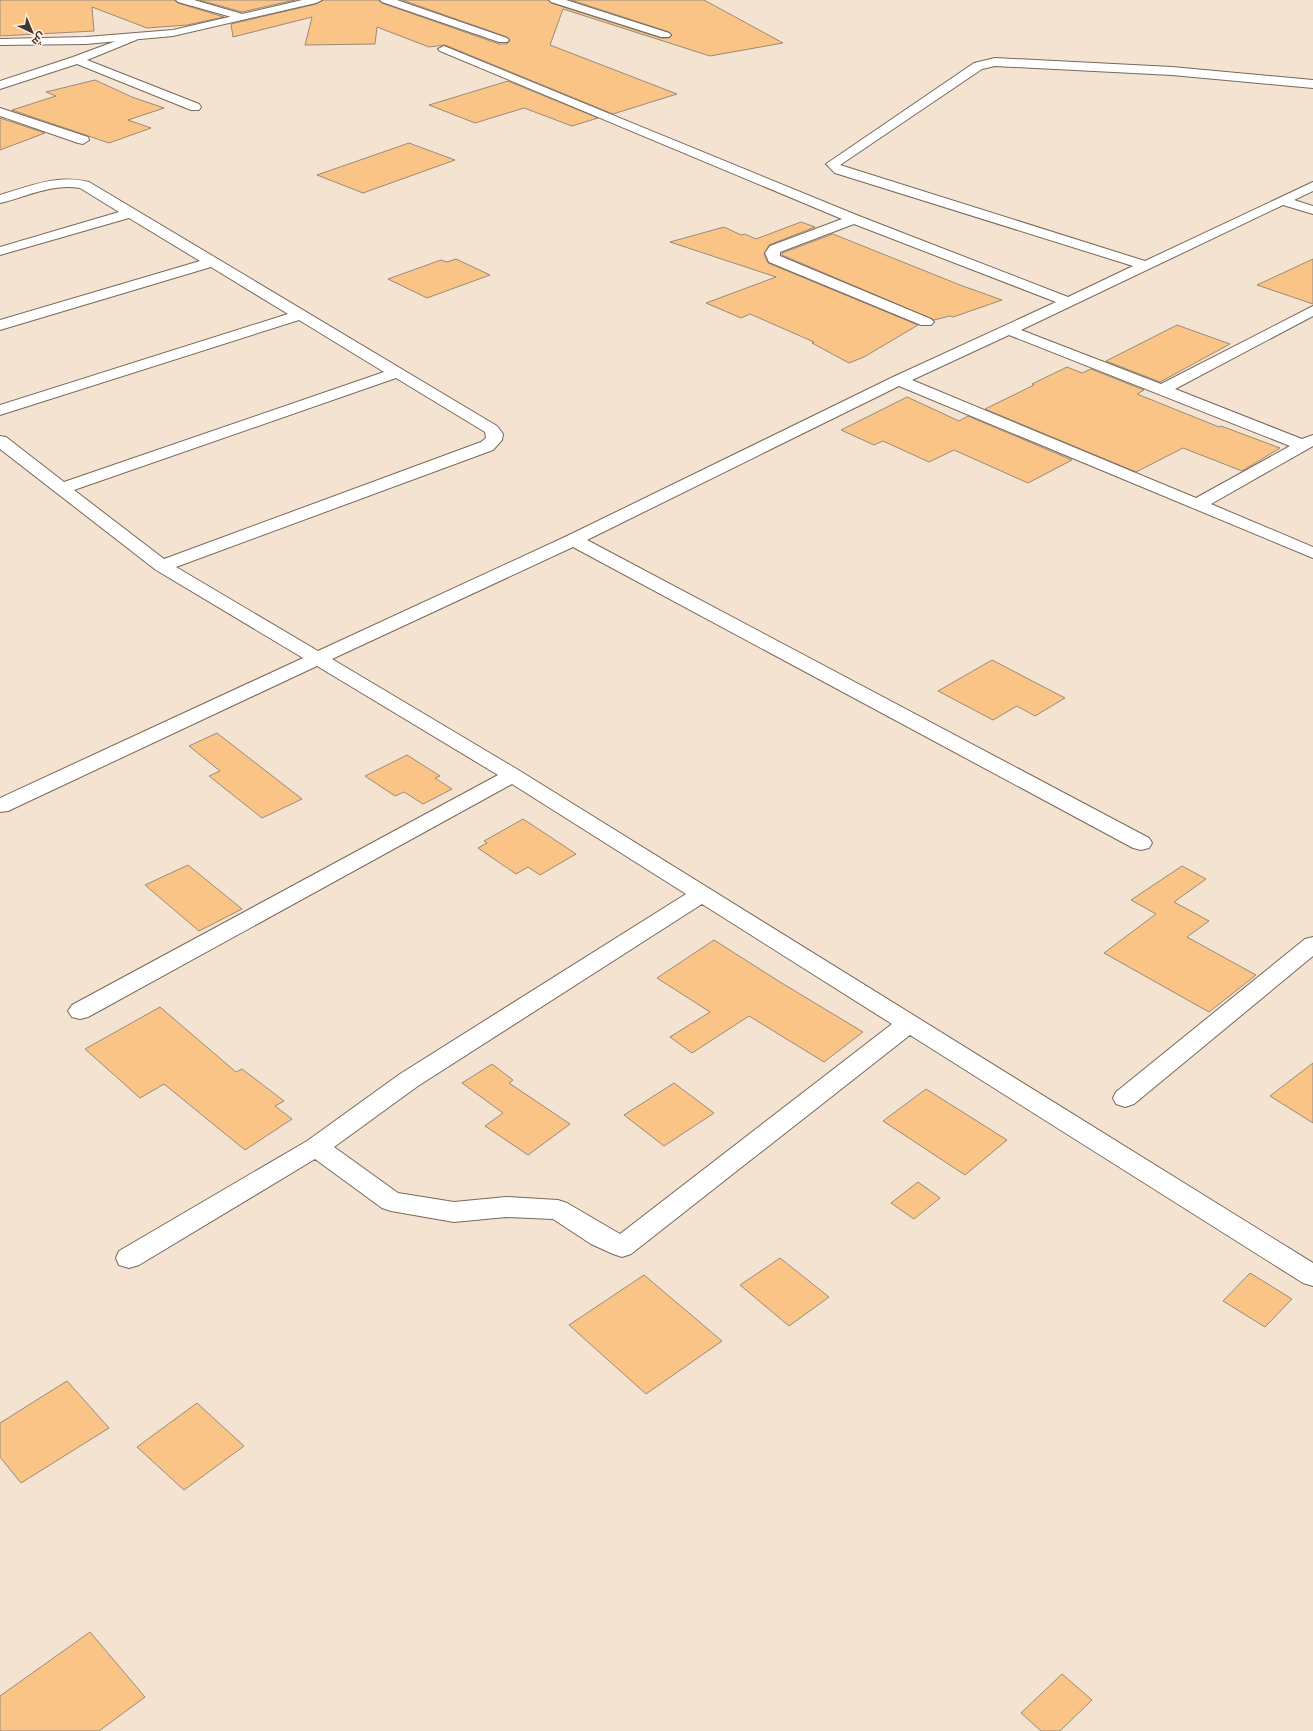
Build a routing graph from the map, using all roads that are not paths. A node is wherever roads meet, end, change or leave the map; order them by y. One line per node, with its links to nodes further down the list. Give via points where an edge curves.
1 (182, 0): 5 (street)
2 (316, 0): 5 (street)
3 (386, 0): 8 (street)
4 (556, 0): 6 (street)
5 (242, 17): 7 (street, via 173,33)
6 (665, 35)
7 (132, 38): 9 (street); 11 (street)
8 (503, 40)
9 (0, 42)
10 (444, 49): 22 (street)
11 (77, 60): 13 (street); 14 (street)
12 (1313, 84): 25 (street, via 1172,71 1044,64 986,64 972,69 833,164 840,170)
13 (0, 85)
14 (195, 107)
15 (0, 112): 16 (street)
16 (83, 140)
17 (1313, 186): 19 (street)
18 (0, 198): 21 (street, via 69,182 84,185)
19 (1283, 200): 20 (street); 25 (street)
20 (1313, 210)
21 (131, 214): 23 (street); 24 (street)
22 (854, 219): 26 (street); 29 (street, via 775,249 772,253 774,259)
23 (0, 251)
24 (212, 262): 28 (street); 30 (street)
25 (1146, 266): 26 (street)
26 (1069, 302): 31 (street)
27 (1313, 310): 34 (street)
28 (300, 315): 32 (street); 35 (street)
29 (926, 322)
30 (0, 325)
31 (1009, 330): 33 (street); 34 (street)
32 (396, 373): 38 (street); 44 (street, via 491,429 495,434 494,440 480,449)
33 (899, 380): 39 (street); 41 (street)
34 (1162, 390): 37 (street)
35 (0, 410)
36 (0, 441): 38 (street)
37 (1308, 442): 39 (street)
38 (62, 488): 44 (street)
39 (1198, 504): 42 (street)
40 (1313, 535): 42 (street)
41 (573, 540): 45 (street); 48 (street)
42 (1295, 546): 43 (street)
43 (1313, 553)
44 (162, 566): 45 (street)
45 (315, 659): 46 (street); 47 (street)
46 (513, 775): 49 (street); 51 (street)
47 (0, 806)
48 (1141, 843)
49 (703, 893): 52 (street); 54 (street, via 409,1080)
50 (1313, 944): 53 (street)
51 (80, 1012)
52 (908, 1024): 54 (street, via 622,1247 600,1237 558,1210 506,1208 454,1212 390,1202); 56 (street)
53 (1125, 1098)
54 (316, 1147): 55 (street)
55 (129, 1258)
56 (1313, 1276)

